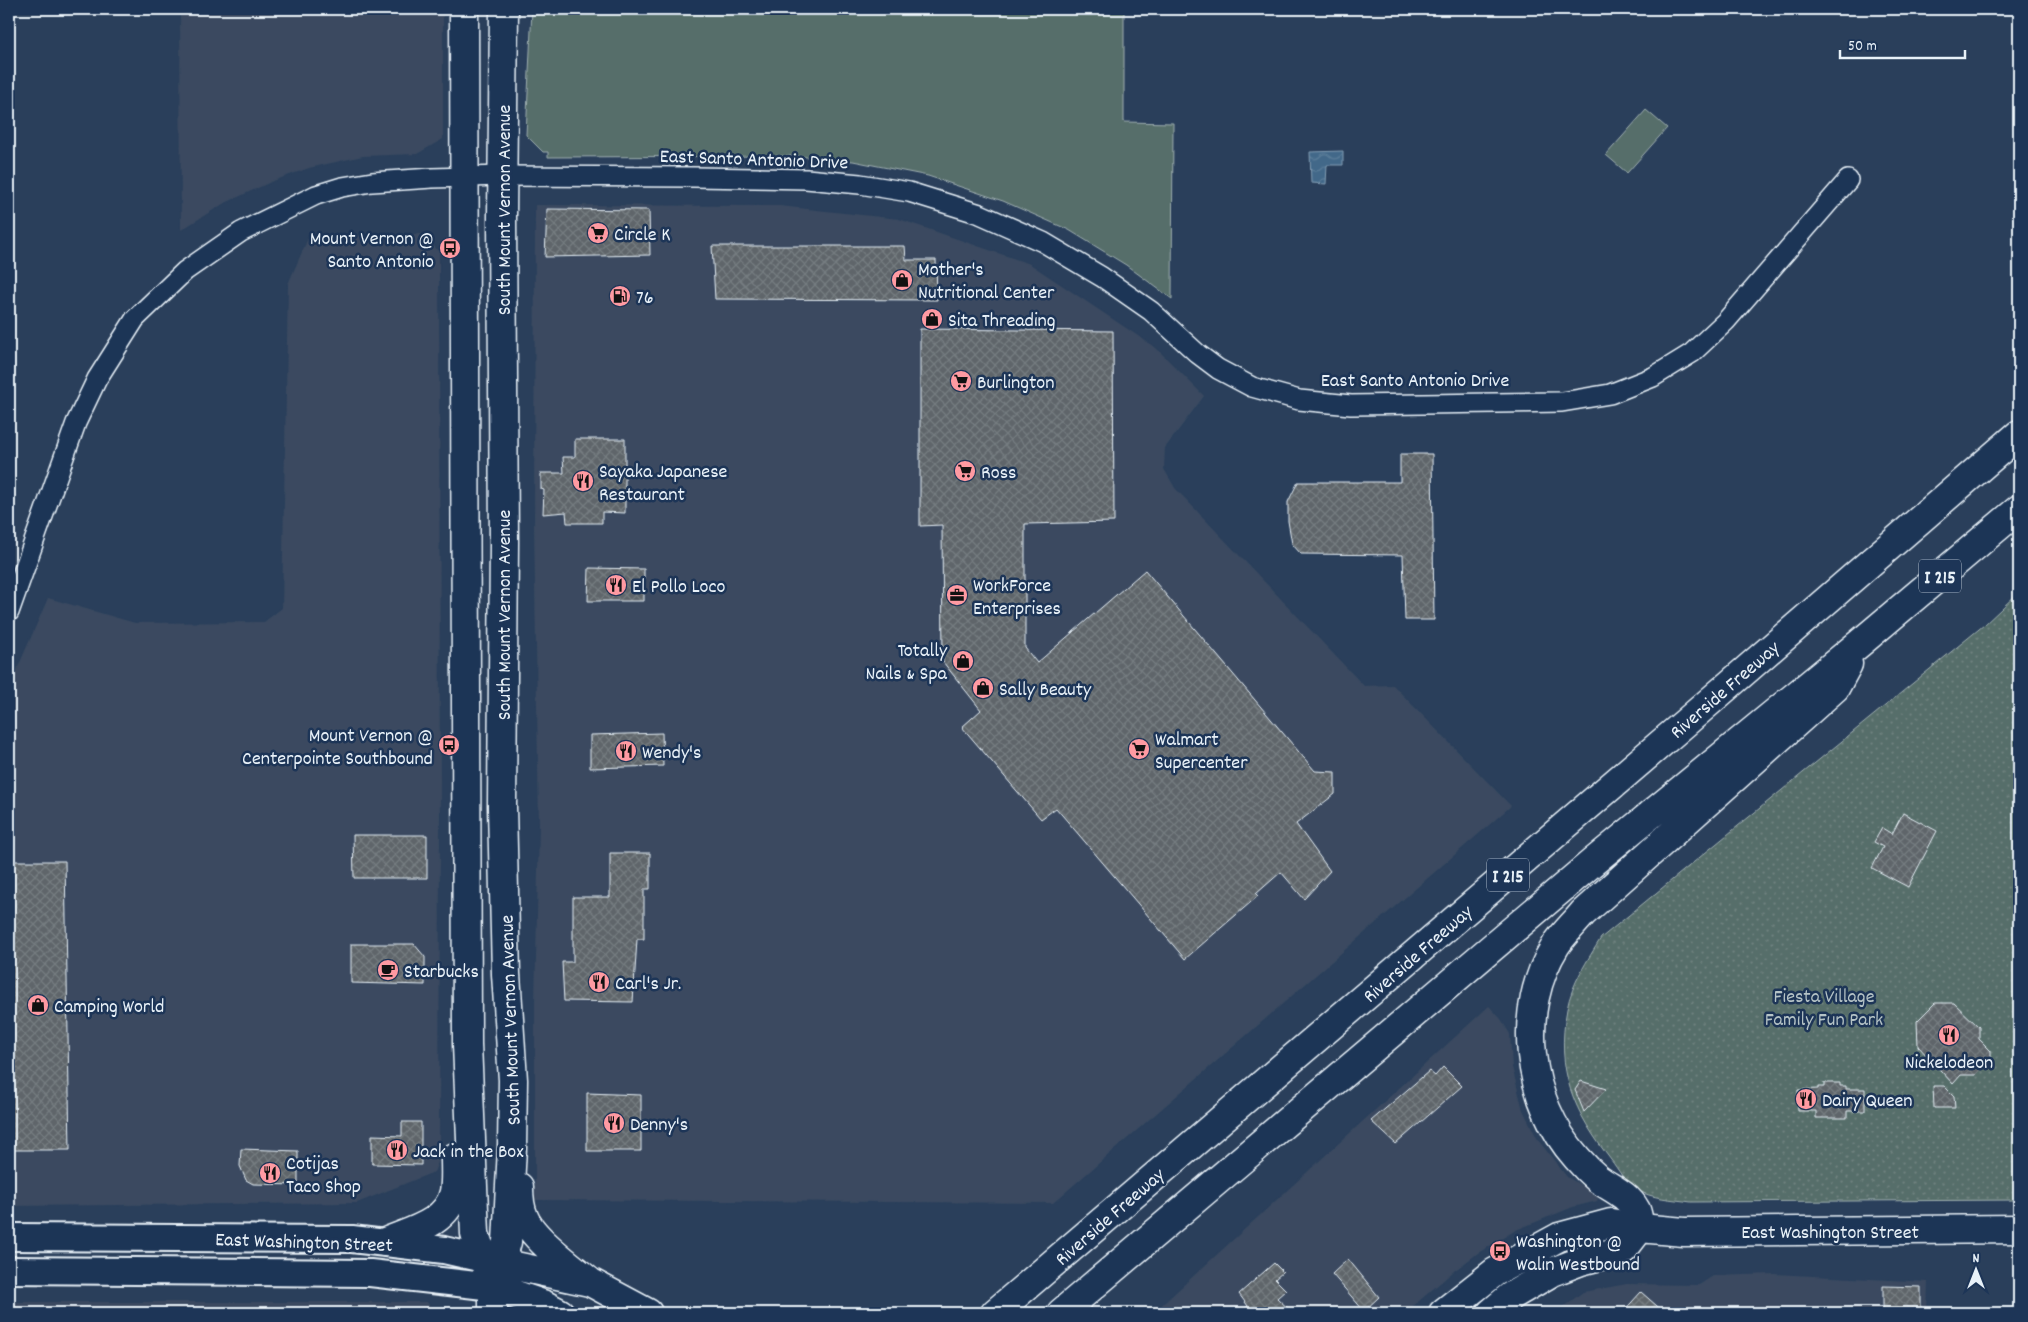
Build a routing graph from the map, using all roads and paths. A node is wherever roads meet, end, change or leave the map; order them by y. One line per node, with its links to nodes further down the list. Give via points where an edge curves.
1 (464, 9): 4 (main road, South Mount Vernon Avenue)
2 (504, 9): 3 (main road, South Mount Vernon Avenue)
3 (503, 176): 4 (street, East Santo Antonio Drive); 5 (street, East Santo Antonio Drive, via 806,179 910,192 980,214 1043,242 1102,277 1151,311 1218,369 1252,387 1299,400 1351,405 1562,402 1610,394 1652,377 1692,353 1726,321); 11 (main road, South Mount Vernon Avenue, via 502,807 506,974 513,1080)
4 (465, 177): 8 (street, East Santo Antonio Drive, via 372,182 316,195 241,232 185,271 138,316 96,379 76,423); 10 (main road, South Mount Vernon Avenue, via 467,1044)
5 (1848, 180)
6 (2019, 434): 21 (main road, Riverside Freeway / I 215)
7 (2019, 509): 9 (main road, I 215)
8 (9, 612)
9 (1860, 643): 12 (main road, via 1835,688 1583,913 1556,946 1538,985 1531,1030 1532,1058 1539,1093 1553,1126 1576,1157 1597,1178 1624,1194 1636,1211); 22 (main road, I 215, via 1586,868)
10 (470, 1086): 15 (main road, via 456,1117 455,1190 450,1206 434,1220); 17 (main road, South Mount Vernon Avenue, via 475,1234)
11 (512, 1148): 17 (main road, South Mount Vernon Avenue, via 507,1242); 18 (main road, via 524,1218 538,1237)
12 (1640, 1228): 13 (main road, East Washington Street, via 1684,1232); 23 (main road, East Washington Street, via 1610,1223 1559,1237 1495,1272); 24 (main road, via 1624,1250 1552,1272 1511,1296)
13 (2019, 1230)
14 (9, 1237): 15 (main road, East Washington Street, via 352,1239)
15 (385, 1242): 17 (main road, East Washington Street, via 444,1250)
16 (9, 1270): 17 (main road, East Washington Street, via 370,1273)
17 (492, 1281): 18 (main road, East Washington Street); 19 (main road, East Washington Street)
18 (590, 1282): 20 (main road, East Washington Street)
19 (560, 1313)
20 (648, 1313)
21 (995, 1313)
22 (1061, 1313)
23 (1443, 1313)
24 (1491, 1313)

